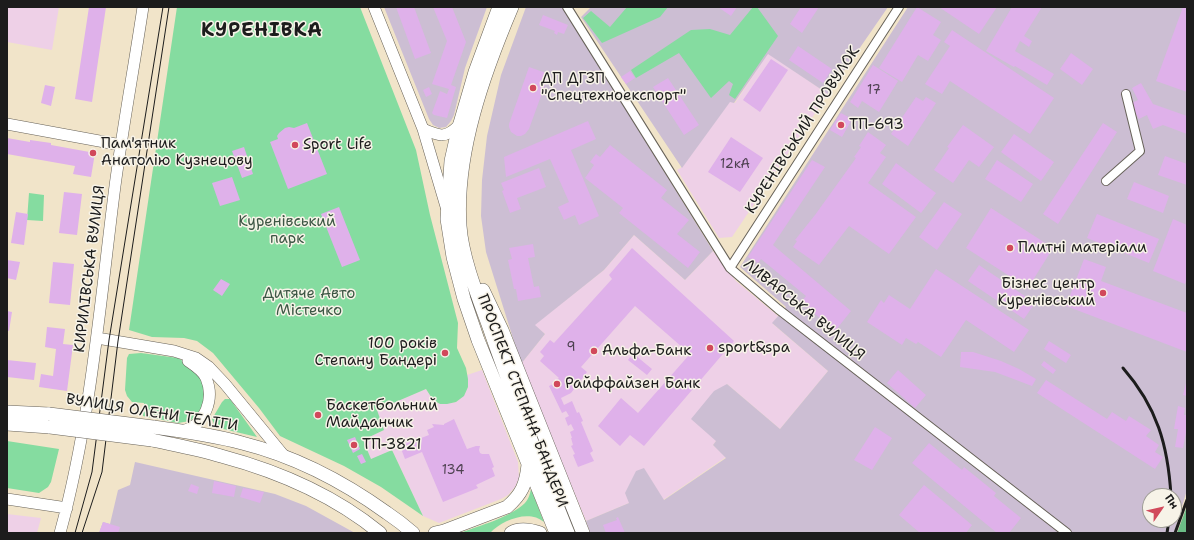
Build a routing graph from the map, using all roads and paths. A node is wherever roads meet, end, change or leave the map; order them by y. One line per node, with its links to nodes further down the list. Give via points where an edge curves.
1 (143, 7): 11 (main road, КИРИЛІВСЬКА ВУЛИЦЯ)
2 (374, 7): 10 (main road, ПРОСПЕКТ СТЕПАНА БАНДЕРИ)
3 (499, 7): 9 (main road)
4 (512, 7): 14 (main road, ПРОСПЕКТ СТЕПАНА БАНДЕРИ, via 485,76 469,133 461,180 460,227)
5 (567, 7): 15 (street, ЛИВАРСЬКА ВУЛИЦЯ)
6 (899, 7): 15 (street, КУРЕНІВСЬКИЙ ПРОВУЛОК)
7 (1126, 94): 12 (street, via 1140,151)
8 (7, 124): 11 (main road)
9 (459, 125): 10 (main road, via 453,132 443,135); 13 (main road, via 451,161)
10 (423, 130): 13 (main road, ПРОСПЕКТ СТЕПАНА БАНДЕРИ)
11 (121, 145): 16 (main road, КИРИЛІВСЬКА ВУЛИЦЯ)
12 (1106, 181)
13 (447, 211): 22 (main road, ПРОСПЕКТ СТЕПАНА БАНДЕРИ, via 453,257 464,299)
14 (464, 251): 33 (main road, ПРОСПЕКТ СТЕПАНА БАНДЕРИ, via 494,343); 34 (main road, via 502,330)
15 (730, 268): 35 (street, ЛИВАРСЬКА ВУЛИЦЯ, via 778,309)
16 (97, 338): 17 (main road); 24 (main road, КИРИЛІВСЬКА ВУЛИЦЯ, via 83,433)
17 (174, 351): 20 (main road, via 206,377 210,393 208,409 202,418 190,429); 21 (main road, via 196,358 209,367)
18 (7, 412): 20 (main road, ВУЛИЦЯ ОЛЕНИ ТЕЛІГИ, bridge, via 49,414)
19 (7, 424): 27 (main road, ВУЛИЦЯ ОЛЕНИ ТЕЛІГИ, bridge, via 152,440 220,455 307,487)
20 (182, 431): 21 (main road, ВУЛИЦЯ ОЛЕНИ ТЕЛІГИ, via 244,443)
21 (285, 457): 25 (main road, ВУЛИЦЯ ОЛЕНИ ТЕЛІГИ, via 322,473 358,493)
22 (528, 465): 29 (main road, via 523,490 508,507); 32 (main road, ПРОСПЕКТ СТЕПАНА БАНДЕРИ)
23 (7, 499): 24 (main road)
24 (67, 508): 26 (main road, КИРИЛІВСЬКА ВУЛИЦЯ)
25 (411, 531): 28 (main road)
26 (60, 533)
27 (380, 533)
28 (430, 533)
29 (435, 533)
30 (510, 533): 31 (main road, via 530,529)
31 (540, 533)
32 (556, 533)
33 (568, 533)
34 (583, 533)
35 (1067, 533)

